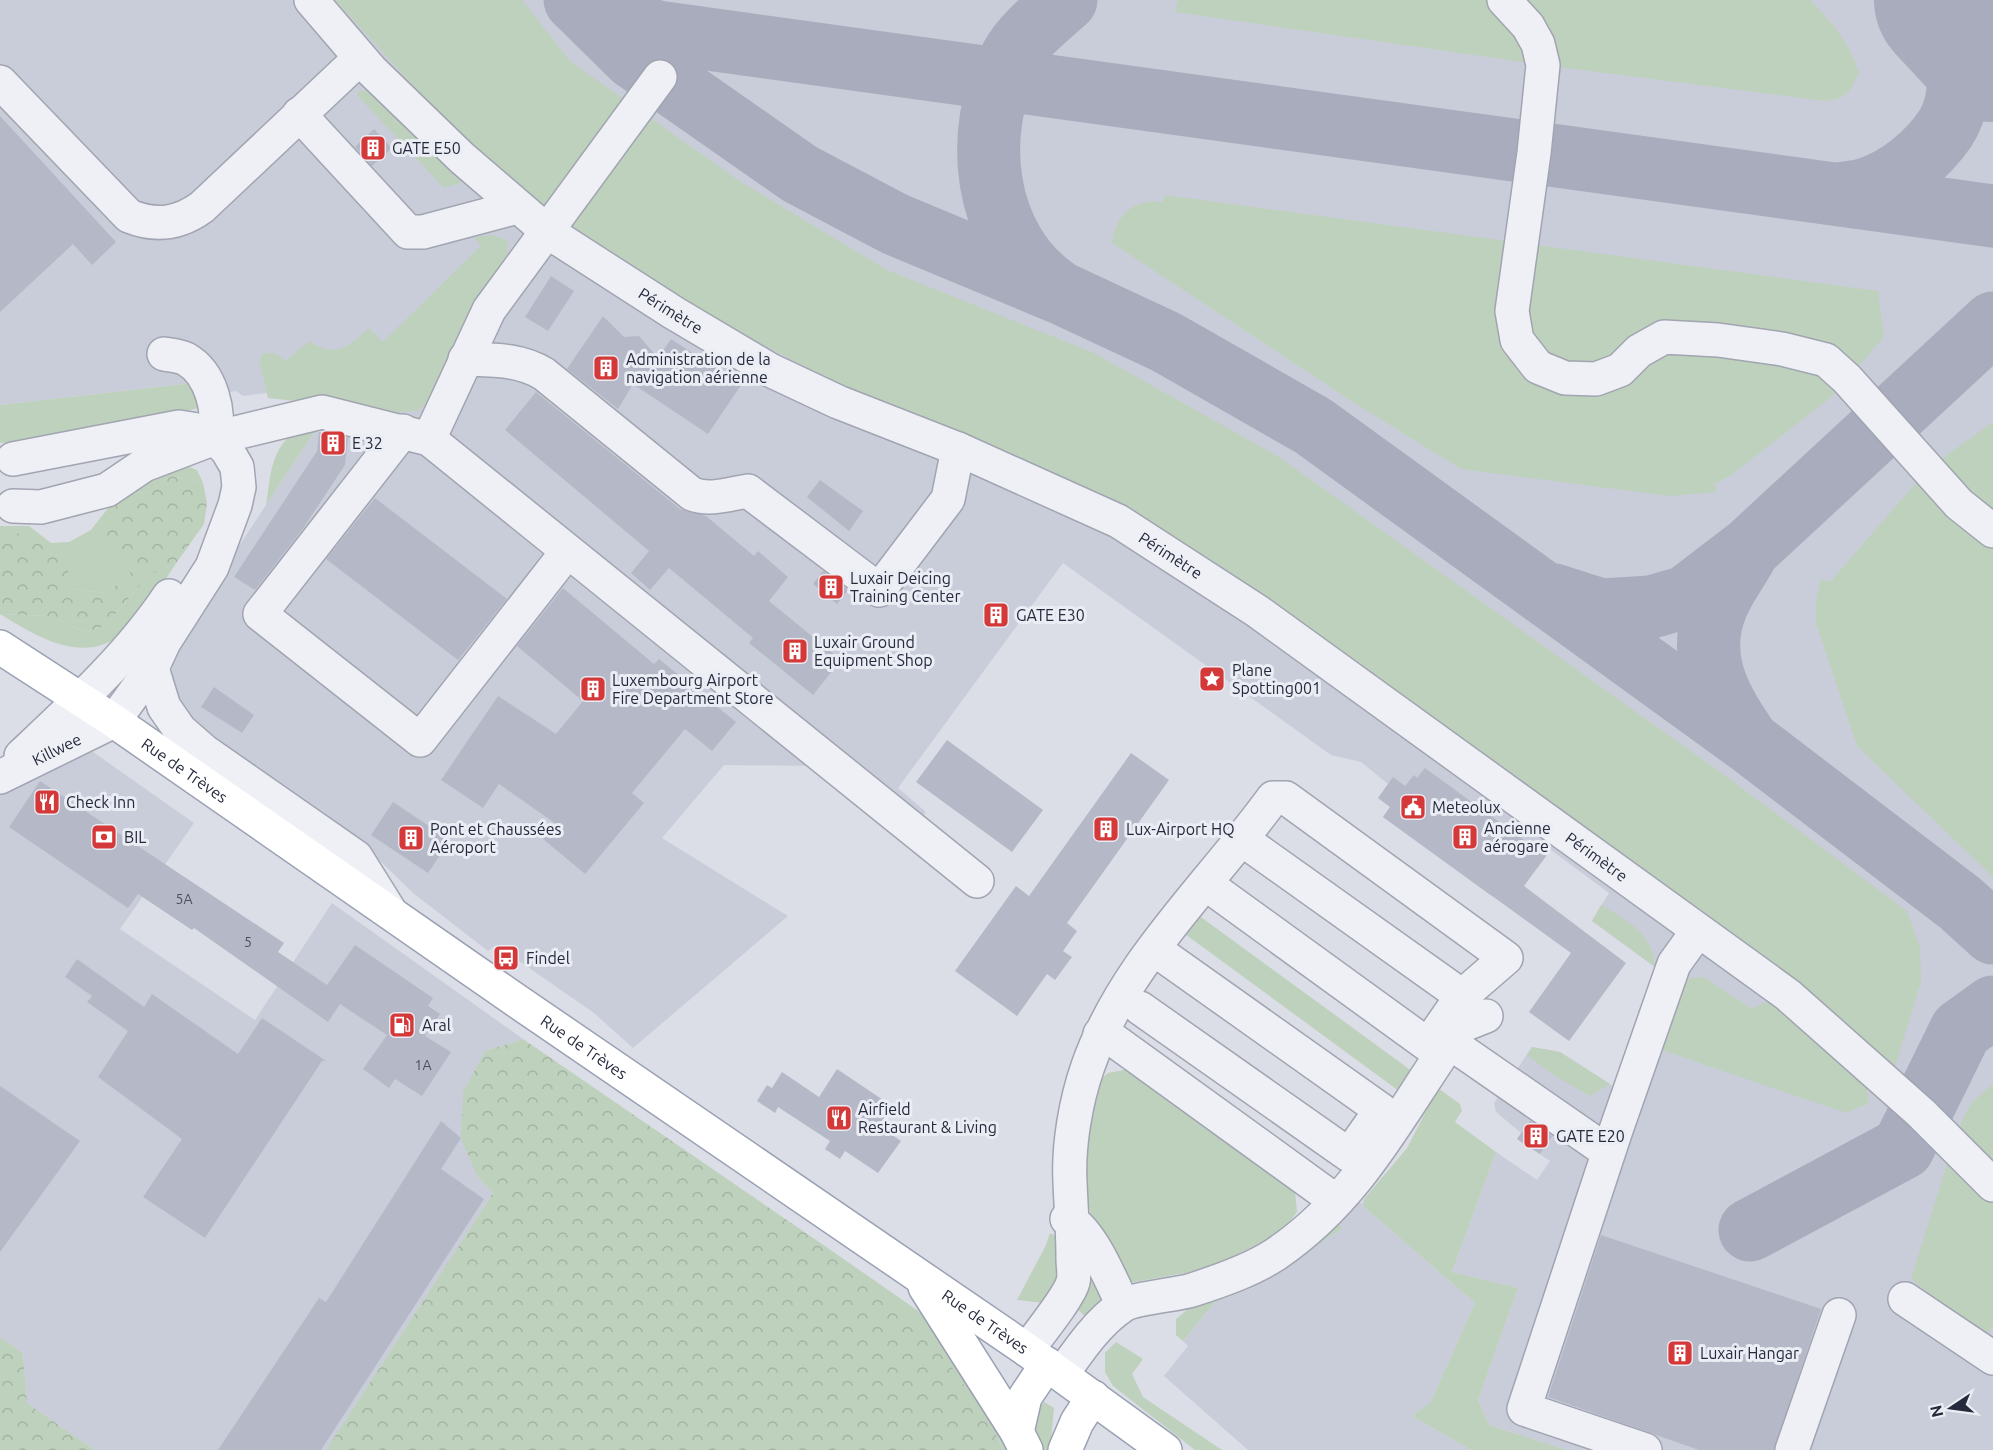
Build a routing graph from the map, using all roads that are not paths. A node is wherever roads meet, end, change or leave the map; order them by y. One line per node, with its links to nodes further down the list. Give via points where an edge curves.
1 (312, 0): 3 (street, Périmètre)
2 (1504, 0): 15 (street, via 1528,26 1543,65 1512,312 1518,340 1538,367 1565,378 1596,380 1620,370 1639,351 1664,337 1771,347 1826,360 1959,504)
3 (360, 58): 6 (street); 7 (street, Périmètre)
4 (660, 77): 8 (street)
5 (0, 82): 6 (street, via 123,210 153,223 188,218)
6 (299, 114): 7 (street, via 408,232 423,232)
7 (517, 207): 8 (street, Périmètre)
8 (548, 232): 10 (street, via 489,310); 13 (street, Périmètre, via 770,370 838,402)
9 (164, 354): 12 (street, via 189,361 201,373 214,398)
10 (465, 359): 11 (street); 13 (street, via 529,365 692,494 702,498 748,491 879,590 948,499)
11 (416, 435): 12 (street, via 322,412); 16 (street); 16 (street, via 260,614 420,740)
12 (215, 438): 12 (street, via 144,465 106,490 27,506 33,480 25,457 179,427); 14 (street, via 237,467 237,496)
13 (958, 449): 26 (street, Périmètre, via 1118,521 1257,610)
14 (227, 522): 18 (street, via 212,567); 19 (street, Killwee, via 197,554 147,630)
15 (1993, 531)
16 (567, 552): 23 (street)
17 (0, 647): 19 (main road, Rue de Trèves)
18 (152, 668): 20 (street); 25 (street, via 164,707 180,730 356,857)
19 (81, 699): 20 (main road, Rue de Trèves); 21 (street, Killwee)
20 (114, 721): 21 (street, Killwee); 25 (main road, Rue de Trèves)
21 (0, 776)
22 (1243, 840): 24 (street); 29 (street); 29 (street, via 1273,798 1286,798 1506,958)
23 (977, 881)
24 (1206, 884): 27 (street); 29 (street, via 1428,1045)
25 (391, 914): 35 (main road, Rue de Trèves)
26 (1698, 932): 31 (street, via 1674,964); 32 (street, Périmètre, via 1788,995 1921,1113)
27 (1154, 950): 28 (street, via 1382,1110 1349,1155); 30 (street, via 1120,994)
28 (1140, 1008)
29 (1464, 1020): 31 (street, via 1518,1069); 33 (street, via 1365,1171)
30 (1100, 1034): 33 (street); 34 (street, via 1087,1069 1073,1132)
31 (1612, 1141): 45 (street, via 1524,1409)
32 (1993, 1185)
33 (1336, 1201): 37 (street, via 1312,1228 1243,1271 1192,1290)
34 (1064, 1218): 37 (street, via 1089,1239); 40 (street, via 1073,1282)
35 (918, 1275): 40 (main road, Rue de Trèves); 42 (main road)
36 (1905, 1299): 39 (street)
37 (1123, 1305): 40 (street, via 1084,1343)
38 (1839, 1315): 46 (street)
39 (1993, 1358)
40 (1046, 1363): 41 (main road, Rue de Trèves); 42 (main road, via 1025,1398)
41 (1093, 1397): 43 (main road); 44 (main road, Rue de Trèves)
42 (1022, 1441)
43 (1065, 1450)
44 (1165, 1450)
45 (1646, 1450)
46 (1792, 1450)

